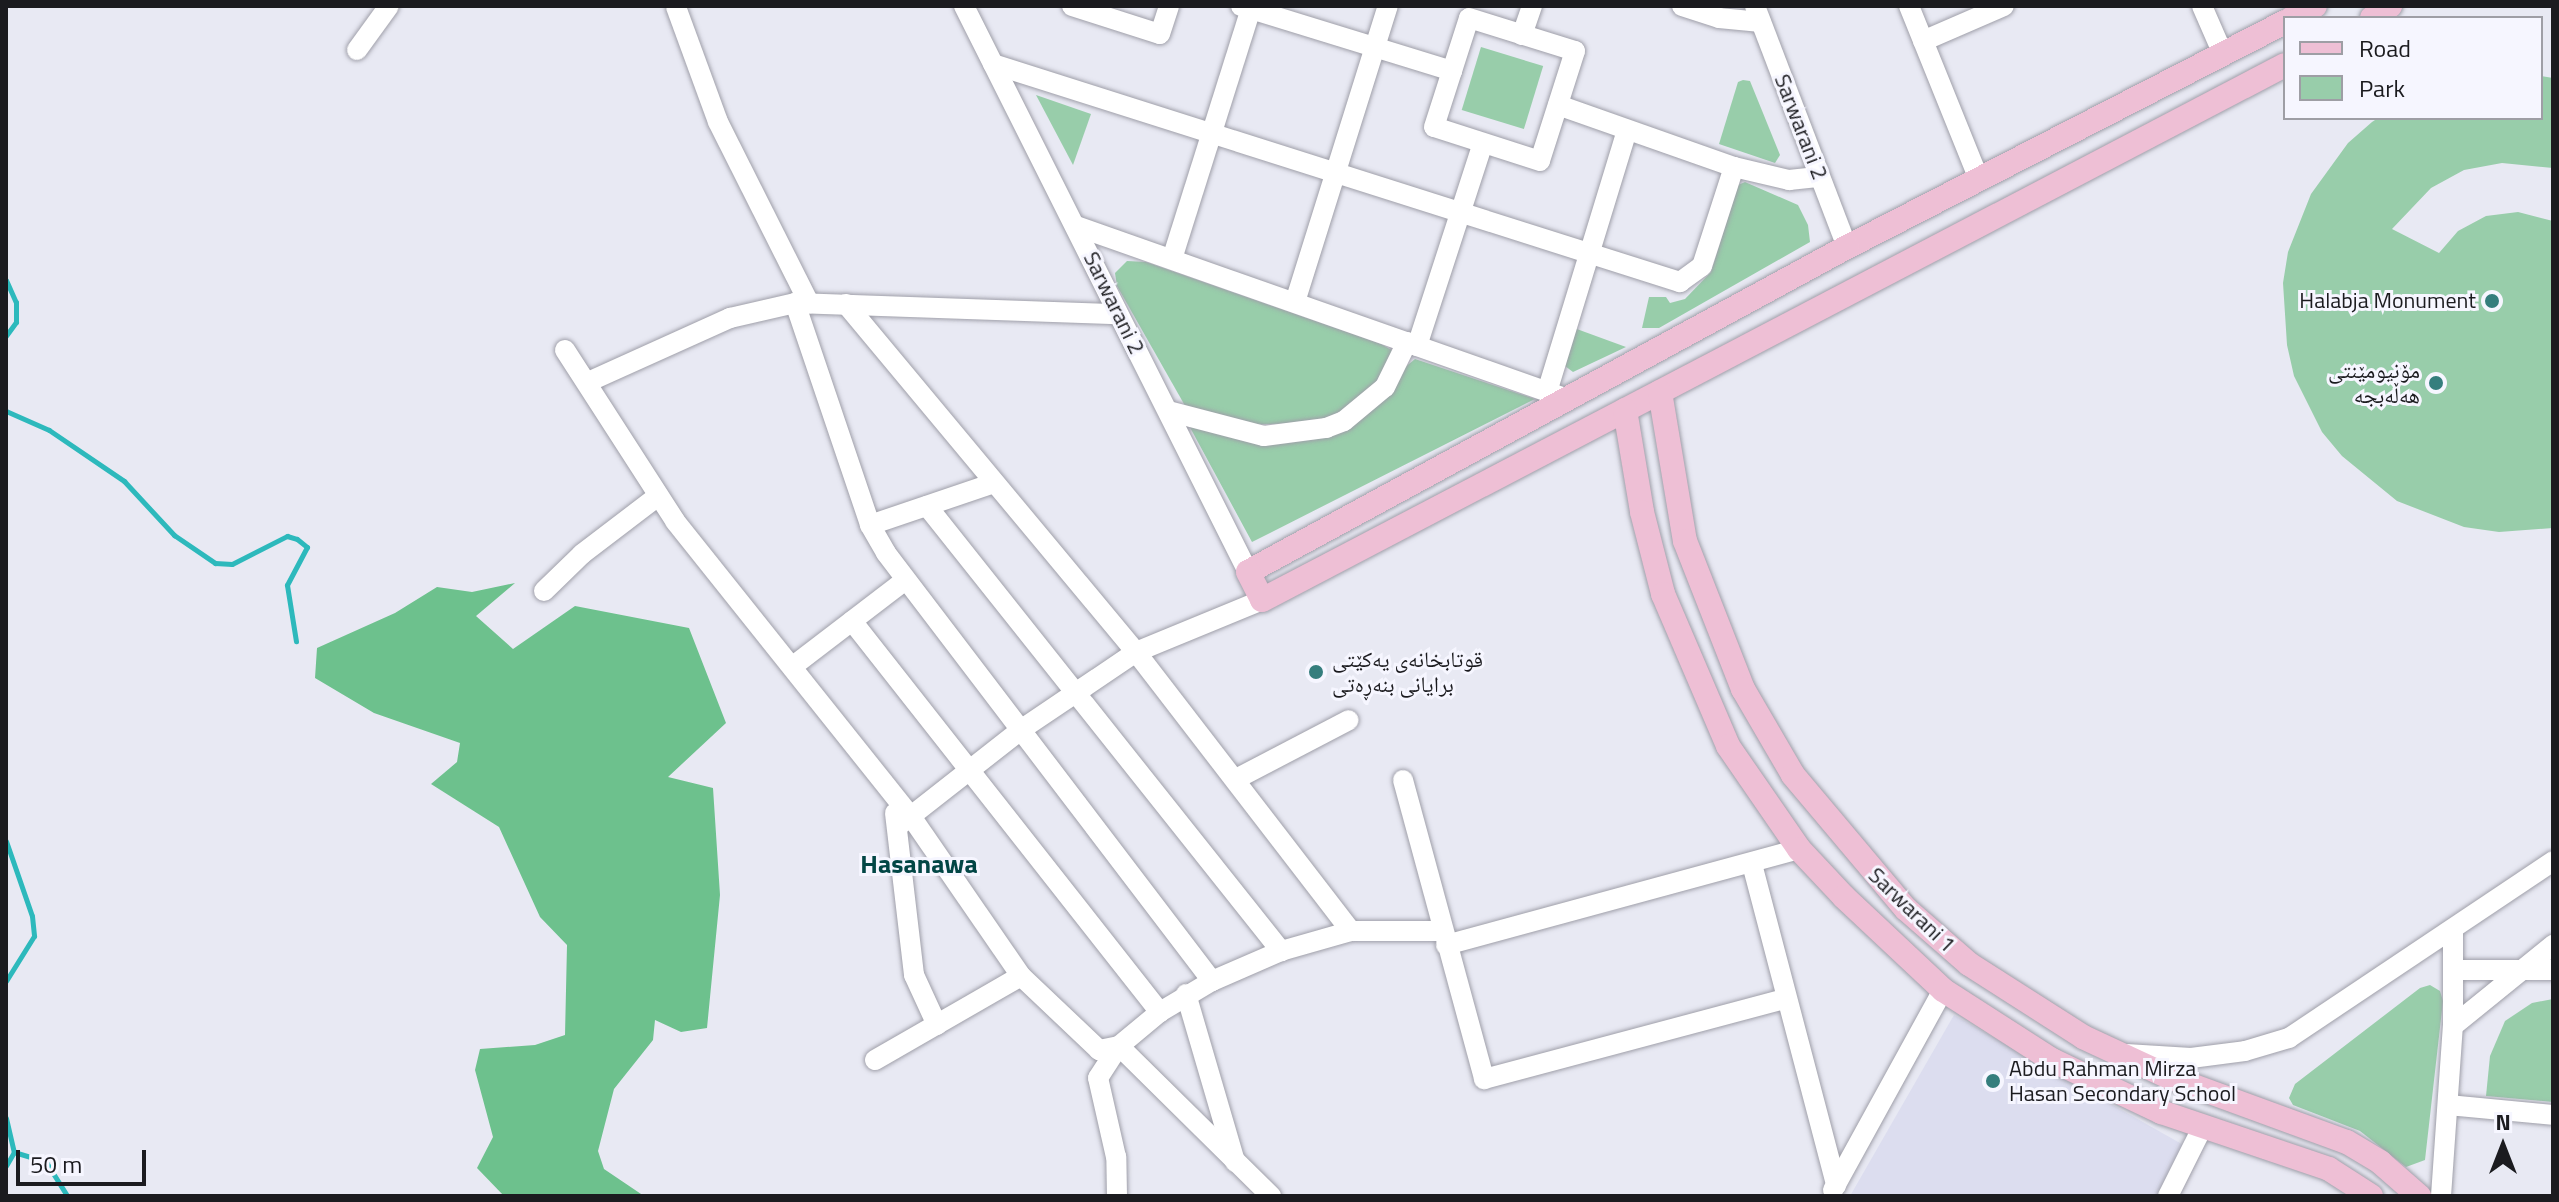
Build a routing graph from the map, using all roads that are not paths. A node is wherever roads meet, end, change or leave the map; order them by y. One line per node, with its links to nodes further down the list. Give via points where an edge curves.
1 (389, 6): 20 (street)
2 (676, 6): 41 (street, via 718,122)
3 (1072, 6): 4 (street, via 1160,34)
4 (1169, 6)
5 (1388, 6): 19 (street)
6 (1532, 6): 17 (street)
7 (1682, 6): 14 (street, via 1719,18)
8 (1909, 6): 18 (street)
9 (2004, 6): 18 (street)
10 (2202, 6): 21 (street)
11 (2315, 6): 15 (main road)
12 (1248, 7): 19 (street); 29 (street)
13 (966, 8): 22 (street, Sarwarani 2)
14 (1758, 14): 33 (street, Sarwarani 2)
15 (2296, 16)
16 (2283, 23): 21 (main road)
17 (1522, 35): 24 (street, via 1469,18); 26 (street, via 1575,51)
18 (1923, 41): 34 (street)
19 (1375, 47): 24 (street); 32 (street)
20 (357, 50)
21 (2223, 54): 25 (main road)
22 (993, 64): 29 (street); 36 (street, Sarwarani 2)
23 (2283, 66): 27 (main road)
24 (1452, 71): 30 (street, via 1434,127)
25 (2172, 80): 27 (main road); 34 (main road)
26 (1558, 105): 28 (street); 30 (street, via 1540,161)
27 (2188, 115): 47 (main road)
28 (1627, 130): 31 (street); 38 (street)
29 (1211, 133): 32 (street); 39 (street)
30 (1483, 143): 35 (street)
31 (1734, 167): 33 (street, via 1789,180); 38 (street, via 1702,266 1680,282)
32 (1336, 173): 35 (street); 40 (street)
33 (1820, 177): 37 (street, Sarwarani 2)
34 (1979, 179): 37 (main road)
35 (1461, 213): 38 (street); 44 (street)
36 (1076, 226): 39 (street); 43 (street, Sarwarani 2)
37 (1847, 247): 48 (main road)
38 (1590, 254): 48 (street)
39 (1172, 259): 40 (street)
40 (1295, 302): 44 (street)
41 (802, 303): 42 (street); 46 (street, via 730,318); 54 (street)
42 (846, 304): 43 (street); 51 (street)
43 (1118, 314): 50 (street, Sarwarani 2)
44 (1412, 344): 48 (street); 50 (street, via 1385,387 1344,421 1326,428 1264,436)
45 (565, 350): 46 (street)
46 (588, 382): 52 (street)
47 (1660, 392): 49 (main road); 72 (main road, Sarwarani 1, via 1685,541 1737,675 1793,775)
48 (1556, 395): 55 (main road)
49 (1625, 410): 58 (main road); 69 (main road, via 1663,594 1728,746)
50 (1168, 411): 55 (street, Sarwarani 2)
51 (994, 483): 53 (street); 60 (street)
52 (658, 496): 57 (street, via 582,554); 61 (street)
53 (927, 506): 54 (street); 62 (street)
54 (870, 525): 56 (street)
55 (1248, 572): 58 (main road, Sarwarani 2)
56 (904, 581): 59 (street); 64 (street)
57 (544, 591)
58 (1262, 600): 60 (street)
59 (852, 621): 61 (street); 65 (street)
60 (1136, 652): 62 (street); 66 (street)
61 (793, 666): 68 (street, via 893,793)
62 (1079, 691): 64 (street); 78 (street)
63 (1349, 720): 66 (street)
64 (1022, 729): 65 (street); 83 (street)
65 (971, 767): 68 (street); 87 (street)
66 (1236, 779): 73 (street)
67 (1403, 780): 76 (street)
68 (904, 821): 82 (street); 88 (street, via 914,975)
69 (1799, 849): 71 (street); 75 (main road)
70 (2553, 861): 74 (street)
71 (1752, 864): 76 (street); 86 (street)
72 (1906, 909): 75 (main road); 91 (main road, Sarwarani 1, via 1996,984)
73 (1351, 931): 76 (street); 78 (street)
74 (2453, 932): 79 (street); 91 (street, via 2289,1038 2191,1058)
75 (1884, 935): 84 (main road)
76 (1444, 938): 86 (street, via 1484,1079)
77 (2553, 945): 81 (street)
78 (1281, 951): 83 (street)
79 (2453, 970): 81 (street); 89 (street)
80 (2553, 970): 81 (street)
81 (2516, 971): 89 (street)
82 (1021, 976): 88 (street); 90 (street, via 1099,1050)
83 (1212, 981): 85 (street)
84 (1943, 990): 95 (main road, via 2113,1092); 97 (street)
85 (1186, 994): 87 (street); 96 (street)
86 (1785, 999): 97 (street)
87 (1160, 1012): 90 (street)
88 (937, 1025): 92 (street)
89 (2453, 1026): 93 (street)
90 (1119, 1046): 96 (street); 98 (street, via 1098,1078 1116,1157)
91 (2114, 1053): 102 (main road, Sarwarani 1, via 2347,1142)
92 (875, 1060)
93 (2448, 1105): 94 (street); 103 (street)
94 (2553, 1115)
95 (2202, 1128): 100 (street); 101 (main road, via 2329,1169)
96 (1236, 1165): 99 (street)
97 (1833, 1190)
98 (1117, 1196)
99 (1271, 1196)
100 (2168, 1196)
101 (2371, 1196)
102 (2419, 1196)
103 (2441, 1196)

